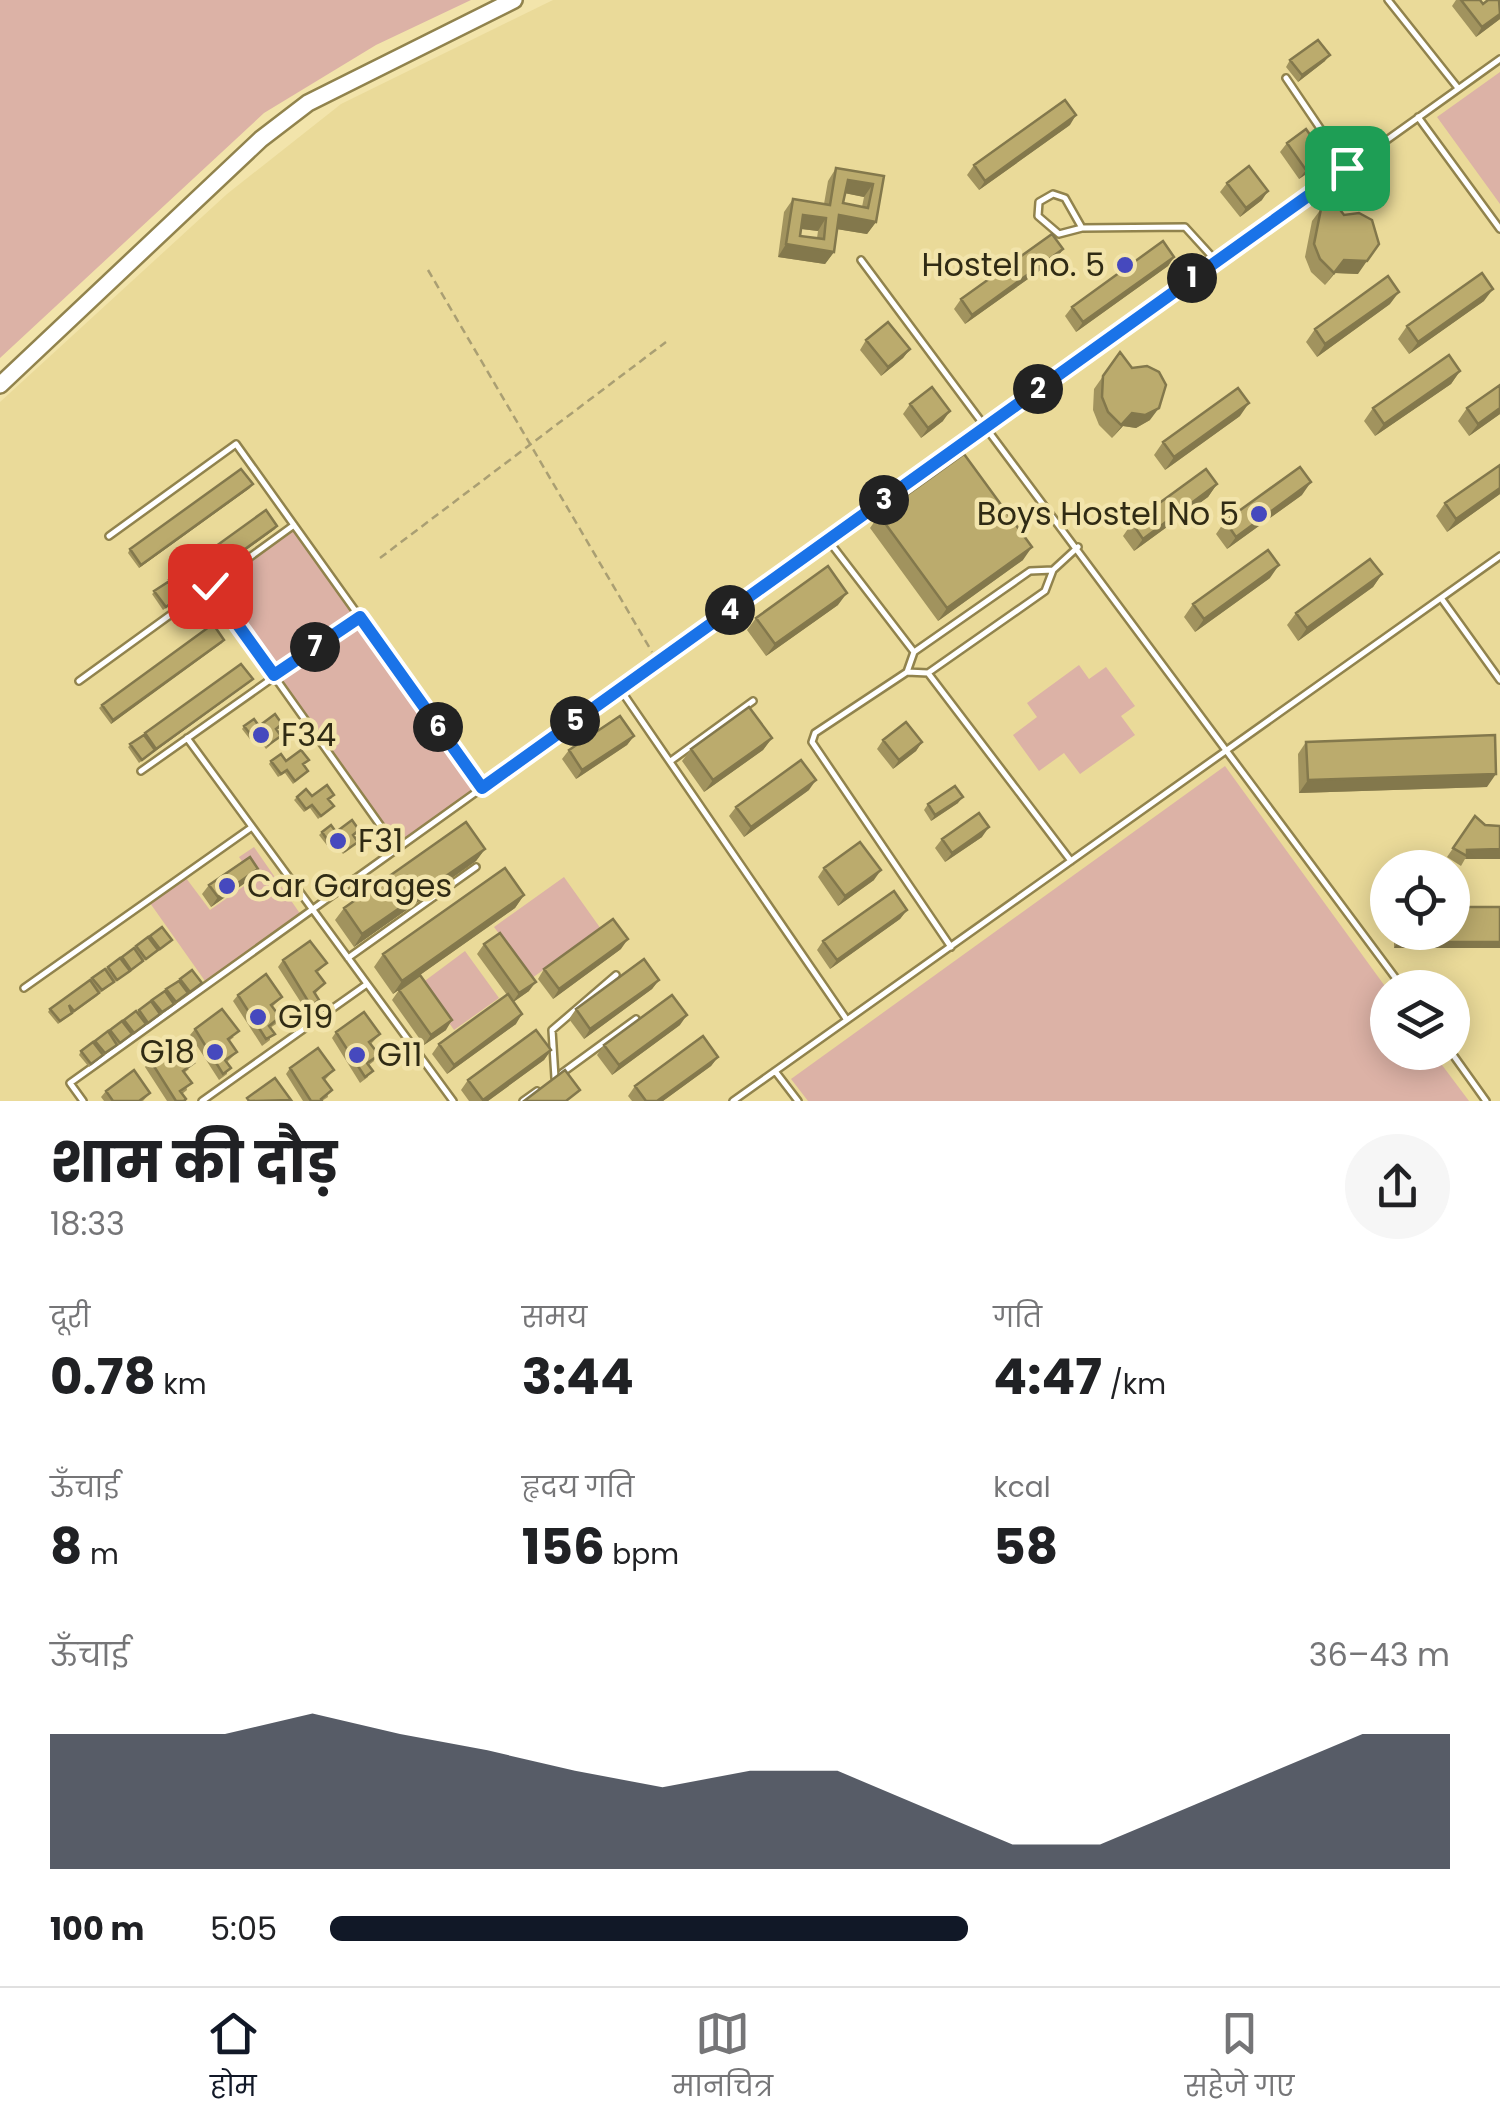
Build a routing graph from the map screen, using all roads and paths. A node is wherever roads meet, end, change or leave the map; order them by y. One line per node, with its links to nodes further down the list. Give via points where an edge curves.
1 (514, 0): 14 (street, via 308,104 247,152)
2 (1388, 0): 5 (lane)
3 (1500, 58): 5 (lane)
4 (1286, 78): 7 (lane)
5 (1458, 88): 6 (lane)
6 (1418, 117): 7 (lane); 9 (lane)
7 (1347, 168): 11 (lane)
8 (1082, 228): 8 (lane, via 1064,198 1053,194 1040,202 1038,216 1059,234); 11 (lane, via 1185,228)
9 (1500, 230)
10 (861, 260): 15 (lane)
11 (1216, 261): 15 (lane)
12 (428, 270): 16 (path)
13 (666, 342): 16 (path)
14 (0, 385)
15 (988, 425): 19 (lane); 20 (lane)
16 (532, 448): 22 (path); 28 (path)
17 (294, 525): 18 (lane, via 236,444); 24 (lane); 26 (lane)
18 (108, 536)
19 (828, 540): 27 (lane); 28 (lane)
20 (1078, 547): 23 (lane); 37 (lane)
21 (1500, 556): 25 (lane)
22 (380, 558)
23 (1052, 570): 27 (lane, via 1030,572); 30 (lane, via 1045,592)
24 (210, 586): 31 (lane); 33 (lane)
25 (1441, 598): 32 (lane); 37 (lane)
26 (360, 617): 31 (lane); 40 (lane)
27 (914, 652): 29 (lane)
28 (658, 662): 34 (lane)
29 (906, 672): 30 (lane); 46 (lane, via 816,732 812,742)
30 (928, 673): 43 (lane)
31 (274, 675): 36 (lane); 42 (lane)
32 (1500, 680)
33 (79, 681)
34 (620, 689): 38 (lane); 40 (lane)
35 (753, 701): 38 (lane)
36 (187, 738): 39 (lane); 41 (lane)
37 (1229, 748): 43 (lane); 48 (lane)
38 (672, 760): 53 (lane)
39 (141, 771)
40 (482, 788): 42 (lane)
41 (252, 827): 45 (lane); 51 (lane)
42 (397, 849): 45 (lane)
43 (1071, 860): 46 (lane)
44 (476, 867): 47 (lane)
45 (313, 910): 47 (lane); 57 (lane, via 70,1083)
46 (951, 947): 53 (lane)
47 (348, 958): 50 (lane)
48 (1391, 970)
49 (616, 975): 56 (lane, via 552,1030)
50 (367, 984): 58 (lane); 59 (lane)
51 (24, 988)
52 (636, 1019): 56 (lane)
53 (847, 1020): 55 (lane)
54 (1464, 1070): 63 (lane)
55 (775, 1071): 61 (lane); 62 (lane)
56 (555, 1078): 60 (lane)
57 (83, 1101)
58 (202, 1101)
59 (454, 1101)
60 (523, 1101)
61 (732, 1101)
62 (798, 1101)
63 (1486, 1101)

